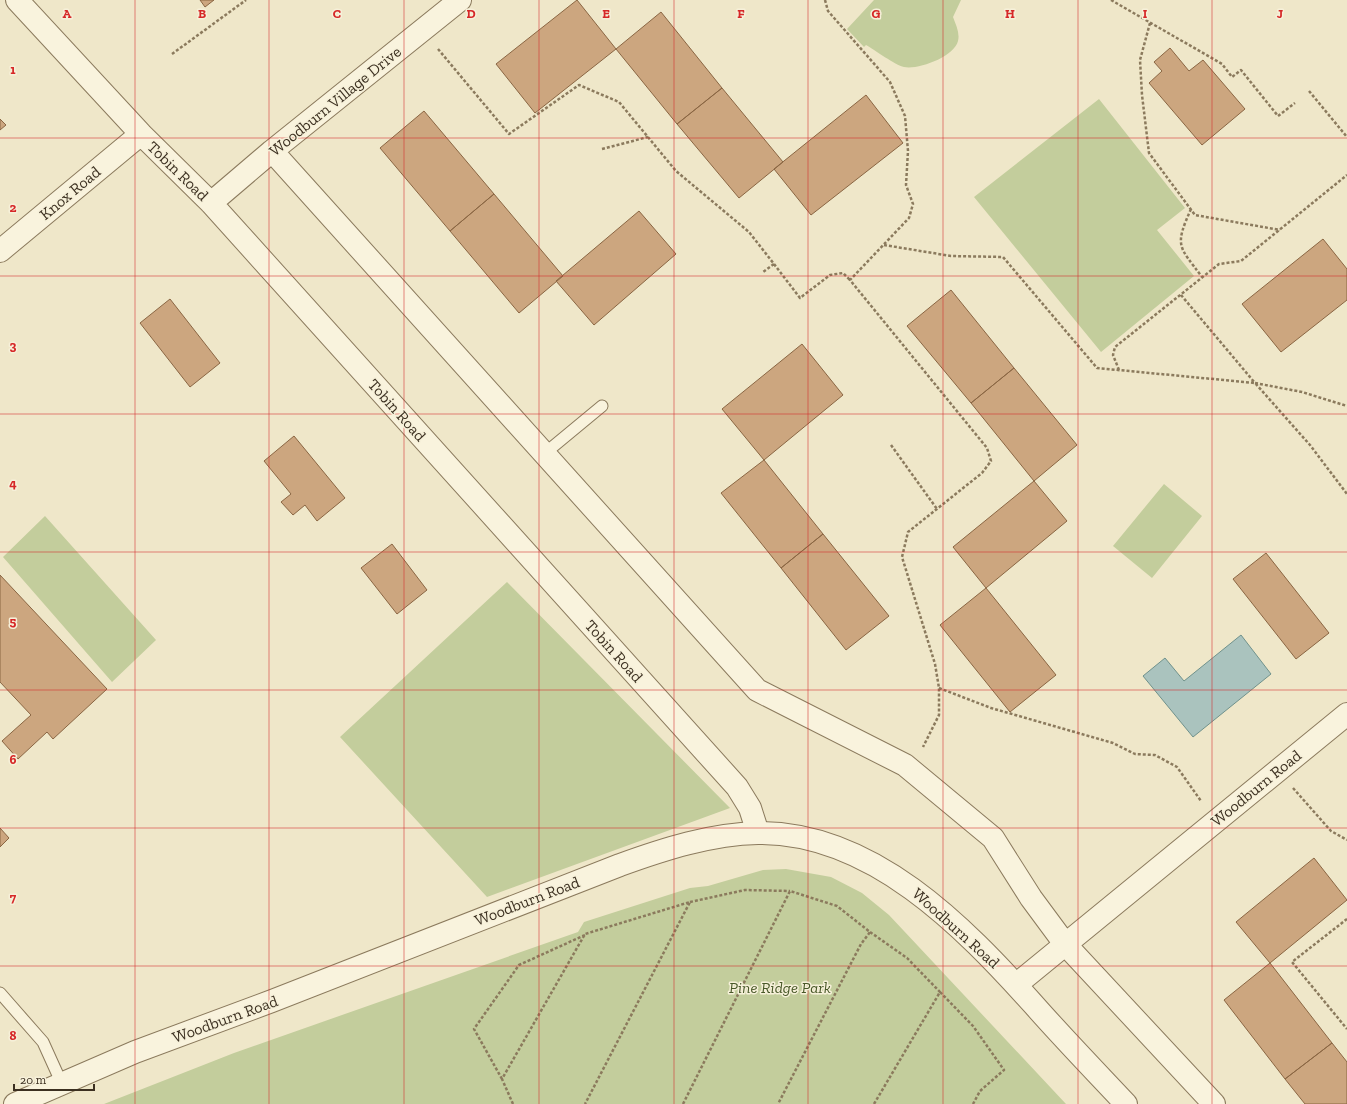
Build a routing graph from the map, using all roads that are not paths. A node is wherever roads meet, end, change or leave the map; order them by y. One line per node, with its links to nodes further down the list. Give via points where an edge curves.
1 (17, 0): 3 (street, Tobin Road)
2 (460, 0): 4 (street, Woodburn Village Drive)
3 (141, 134): 5 (street, Tobin Road); 6 (street, Knox Road)
4 (272, 151): 5 (street, Woodburn Village Drive); 8 (street)
5 (211, 203): 10 (street, Tobin Road, via 737,787 750,808)
6 (0, 251)
7 (602, 406): 8 (lane)
8 (544, 454): 11 (street, via 757,690 910,768 993,838 1031,898)
9 (1347, 714): 11 (street, Woodburn Road)
10 (758, 833): 12 (street, Woodburn Road, via 798,837 836,848 878,866 912,888 944,914); 14 (street, Woodburn Road, via 718,837 659,851 620,864 272,1002 135,1052)
11 (1065, 944): 12 (street, Woodburn Road); 17 (street)
12 (1017, 984): 16 (street, Woodburn Road)
13 (0, 992): 14 (lane, via 43,1042)
14 (62, 1084): 15 (street, Woodburn Road)
15 (15, 1104)
16 (1126, 1104)
17 (1214, 1104)

